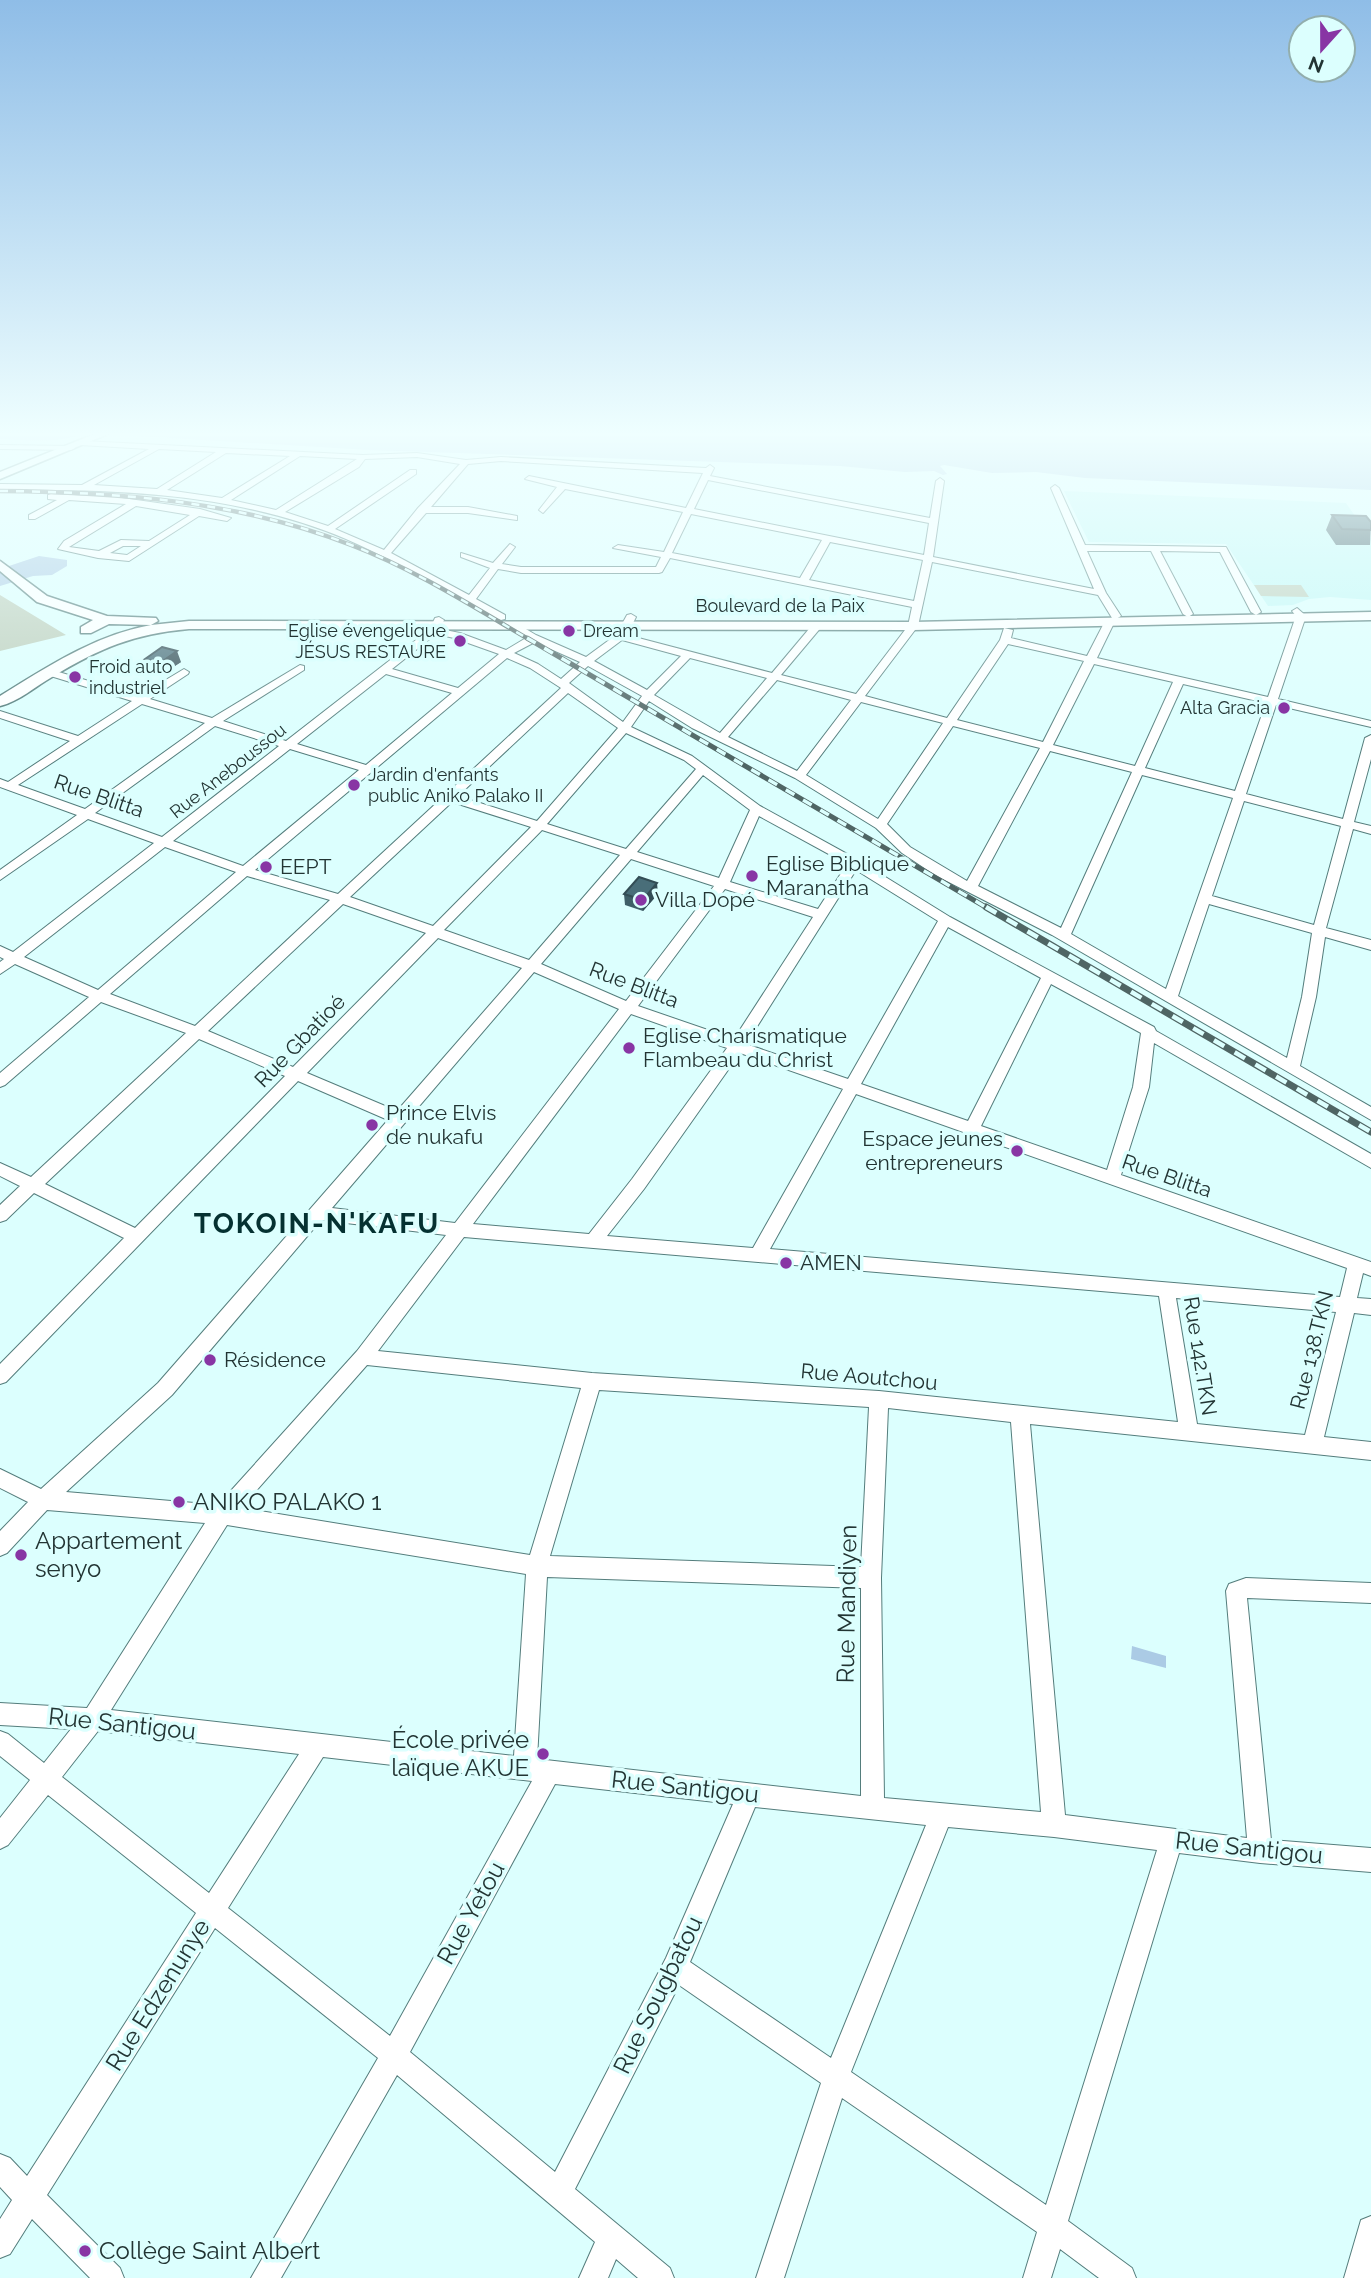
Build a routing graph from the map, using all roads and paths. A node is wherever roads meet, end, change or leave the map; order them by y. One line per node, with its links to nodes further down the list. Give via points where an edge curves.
1 (79, 537): 15 (street, via 63,547)
2 (160, 537): 10 (street)
3 (346, 537): 16 (street)
4 (399, 537): 16 (street)
5 (676, 537): 18 (street)
6 (819, 537): 9 (street)
7 (931, 537): 19 (street)
8 (1076, 537): 14 (street)
9 (827, 539): 19 (street); 23 (street)
10 (150, 544): 15 (street, via 121,543); 15 (street, via 129,558)
11 (510, 547): 21 (street)
12 (1153, 547): 14 (street); 28 (street, via 1223,548); 30 (street)
13 (618, 548): 18 (street)
14 (1080, 548): 24 (street)
15 (97, 555)
16 (384, 555): 26 (street)
17 (464, 555): 21 (street)
18 (667, 555): 21 (street, via 661,569 652,572); 23 (street)
19 (928, 559): 24 (street); 31 (street)
20 (0, 565): 25 (main road)
21 (494, 566): 26 (street)
22 (0, 581): 25 (main road)
23 (803, 582): 31 (street)
24 (1101, 593): 33 (street)
25 (24, 594): 34 (main road); 42 (main road)
26 (470, 600): 37 (street)
27 (1371, 610): 29 (main road, Boulevard de la Paix)
28 (1256, 612): 29 (main road, Boulevard de la Paix); 30 (main road, Boulevard de la Paix)
29 (1299, 613): 32 (main road, Boulevard de la Paix); 33 (main road, Boulevard de la Paix); 64 (street)
30 (1188, 614): 33 (main road, Boulevard de la Paix)
31 (916, 616): 33 (main road, Boulevard de la Paix); 36 (main road, Boulevard de la Paix); 38 (main road, Boulevard de la Paix); 39 (main road, Boulevard de la Paix); 61 (street)
32 (1371, 616)
33 (1113, 619): 39 (main road, Boulevard de la Paix); 49 (street)
34 (105, 620): 41 (main road); 42 (main road)
35 (313, 620): 40 (main road, Boulevard de la Paix); 41 (main road, Boulevard de la Paix); 41 (main road, Boulevard de la Paix, via 237,615)
36 (630, 621): 37 (main road, Boulevard de la Paix); 38 (main road, Boulevard de la Paix); 44 (street)
37 (500, 622): 40 (main road, Boulevard de la Paix); 43 (street); 47 (street, via 496,637)
38 (818, 625): 55 (street)
39 (1011, 625): 45 (street)
40 (437, 626): 47 (street); 52 (street, Rue Aneboussou)
41 (128, 628): 46 (main road)
42 (86, 633): 46 (main road, via 97,641); 58 (main road)
43 (532, 638): 47 (street); 50 (street)
44 (621, 638): 48 (street); 50 (street)
45 (1005, 640): 49 (street); 67 (street)
46 (108, 641): 53 (main road)
47 (501, 651): 57 (street); 59 (street)
48 (688, 654): 55 (street); 60 (street, Rue Gbatioé)
49 (1091, 659): 56 (street); 74 (street)
50 (587, 661): 57 (street); 60 (street)
51 (300, 668): 66 (street)
52 (385, 670): 59 (street); 73 (street, Rue Aneboussou)
53 (48, 672): 62 (street); 63 (main road)
54 (184, 672): 62 (street)
55 (776, 677): 61 (street); 71 (street)
56 (1180, 680): 64 (street); 78 (street)
57 (564, 686): 69 (street); 82 (street)
58 (0, 690)
59 (460, 692): 76 (street)
60 (648, 695): 69 (street, Rue Gbatioé); 71 (street)
61 (858, 698): 67 (street); 79 (street)
62 (140, 700): 66 (street); 72 (street)
63 (0, 702)
64 (1274, 702): 68 (street); 81 (street)
65 (0, 714): 72 (street)
66 (214, 722): 73 (street); 84 (street)
67 (949, 722): 74 (street); 87 (street)
68 (1371, 724)
69 (625, 728): 77 (street); 86 (street, Rue Gbatioé)
70 (1371, 738): 75 (street)
71 (722, 739): 79 (street)
72 (79, 740): 80 (street)
73 (289, 744): 76 (street); 89 (street, Rue Aneboussou)
74 (1047, 746): 78 (street); 95 (street)
75 (1368, 763): 85 (street)
76 (368, 769): 92 (street)
77 (702, 769): 83 (street); 90 (street)
78 (1139, 770): 81 (street); 102 (street)
79 (799, 776): 87 (street)
80 (4, 785): 84 (street, Rue Blitta)
81 (1241, 796): 85 (street); 97 (street)
82 (449, 797): 86 (street); 96 (street)
83 (756, 809): 91 (street); 94 (street)
84 (87, 813): 89 (street, Rue Blitta); 93 (street)
85 (1350, 824): 88 (street); 100 (street)
86 (540, 825): 90 (street); 101 (street, Rue Gbatioé)
87 (880, 825): 95 (street, via 906,850)
88 (1371, 830)
89 (167, 842): 92 (street, Rue Blitta); 105 (street, Rue Aneboussou)
90 (630, 853): 94 (street); 106 (street)
91 (855, 863): 98 (street); 99 (street)
92 (245, 871): 96 (street, Rue Blitta); 109 (street)
93 (0, 877)
94 (723, 883): 98 (street); 111 (street)
95 (970, 888): 102 (street)
96 (341, 899): 101 (street, Rue Blitta); 112 (street)
97 (1206, 899): 100 (street); 110 (street)
98 (821, 915): 114 (street)
99 (945, 920): 108 (street); 118 (street)
100 (1320, 931): 103 (street); 115 (street)
101 (435, 932): 106 (street, Rue Blitta); 116 (street, Rue Gbatioé)
102 (1064, 936): 110 (street)
103 (1371, 945)
104 (0, 951): 105 (street)
105 (16, 957): 107 (street, Rue Aneboussou); 109 (street)
106 (532, 967): 111 (street, Rue Blitta); 120 (street)
107 (0, 969)
108 (1048, 977): 113 (street); 121 (street)
109 (99, 995): 112 (street); 117 (street)
110 (1170, 999): 115 (street)
111 (629, 1008): 114 (street, Rue Blitta); 128 (street)
112 (197, 1032): 116 (street); 125 (street)
113 (1148, 1033): 122 (street); 124 (street, via 1141,1087)
114 (737, 1046): 118 (street, Rue Blitta); 130 (street)
115 (1292, 1066): 119 (street)
116 (296, 1076): 120 (street); 129 (street, Rue Gbatioé)
117 (0, 1081)
118 (851, 1086): 121 (street, Rue Blitta); 131 (street)
119 (1371, 1114)
120 (398, 1118): 126 (street)
121 (972, 1128): 124 (street, Rue Blitta)
122 (1371, 1162)
123 (0, 1169): 125 (street)
124 (1112, 1179): 132 (street, Rue Blitta)
125 (34, 1184): 127 (street); 129 (street)
126 (318, 1213): 128 (street); 145 (street, via 165,1389)
127 (0, 1215)
128 (459, 1230): 130 (street); 136 (street)
129 (136, 1236): 137 (street, Rue Gbatioé)
130 (593, 1241): 131 (street)
131 (758, 1255): 133 (street)
132 (1364, 1267): 134 (street, Rue 138.TKN)
133 (1166, 1288): 134 (street); 141 (street, Rue 142.TKN)
134 (1346, 1306): 135 (street); 142 (street, Rue 138.TKN)
135 (1371, 1307)
136 (363, 1357): 138 (street, Rue Aoutchou); 146 (street)
137 (0, 1376)
138 (592, 1381): 139 (street, Rue Aoutchou); 148 (street)
139 (880, 1399): 140 (street, Rue Aoutchou); 149 (street, Rue Mandiyen)
140 (1020, 1415): 141 (street, Rue Aoutchou); 161 (street)
141 (1189, 1431): 142 (street, Rue Aoutchou)
142 (1312, 1446): 143 (street, Rue Aoutchou)
143 (1371, 1451)
144 (0, 1478): 145 (street)
145 (43, 1500): 146 (street); 147 (street)
146 (222, 1516): 148 (street); 152 (street)
147 (0, 1546)
148 (537, 1566): 149 (street); 155 (street)
149 (871, 1578): 159 (street, Rue Mandiyen)
150 (1371, 1593): 164 (street, via 1236,1591)
151 (0, 1713): 152 (street, Rue Santigou)
152 (93, 1718): 154 (street, Rue Santigou); 157 (street)
153 (0, 1742): 157 (street)
154 (317, 1746): 155 (street, Rue Santigou); 166 (street, Rue Edzenunye)
155 (525, 1768): 156 (street, Rue Santigou)
156 (549, 1772): 158 (street, Rue Santigou); 168 (street, Rue Yetou)
157 (46, 1778): 162 (street); 166 (street)
158 (749, 1793): 159 (street, Rue Santigou); 167 (street, Rue Sougbatou)
159 (873, 1809): 160 (street, Rue Santigou)
160 (941, 1816): 161 (street, Rue Santigou); 169 (street)
161 (1054, 1825): 163 (street, Rue Santigou)
162 (0, 1837)
163 (1171, 1841): 164 (street, Rue Santigou); 173 (street)
164 (1260, 1851): 165 (street, Rue Santigou)
165 (1371, 1860)
166 (212, 1912): 168 (street); 172 (street, Rue Edzenunye)
167 (674, 1968): 169 (street); 171 (street, Rue Sougbatou)
168 (394, 2055): 171 (street); 178 (street, Rue Yetou)
169 (836, 2077): 173 (street); 181 (street)
170 (0, 2168): 172 (street)
171 (559, 2193): 175 (street)
172 (29, 2199): 176 (street, Rue Edzenunye); 177 (street)
173 (1052, 2226): 182 (street); 183 (street)
174 (1371, 2230): 184 (street)
175 (611, 2239): 179 (street); 180 (street)
176 (0, 2244)
177 (110, 2278)
178 (265, 2278)
179 (593, 2278)
180 (660, 2278)
181 (770, 2278)
182 (1037, 2278)
183 (1122, 2278)
184 (1358, 2278)

